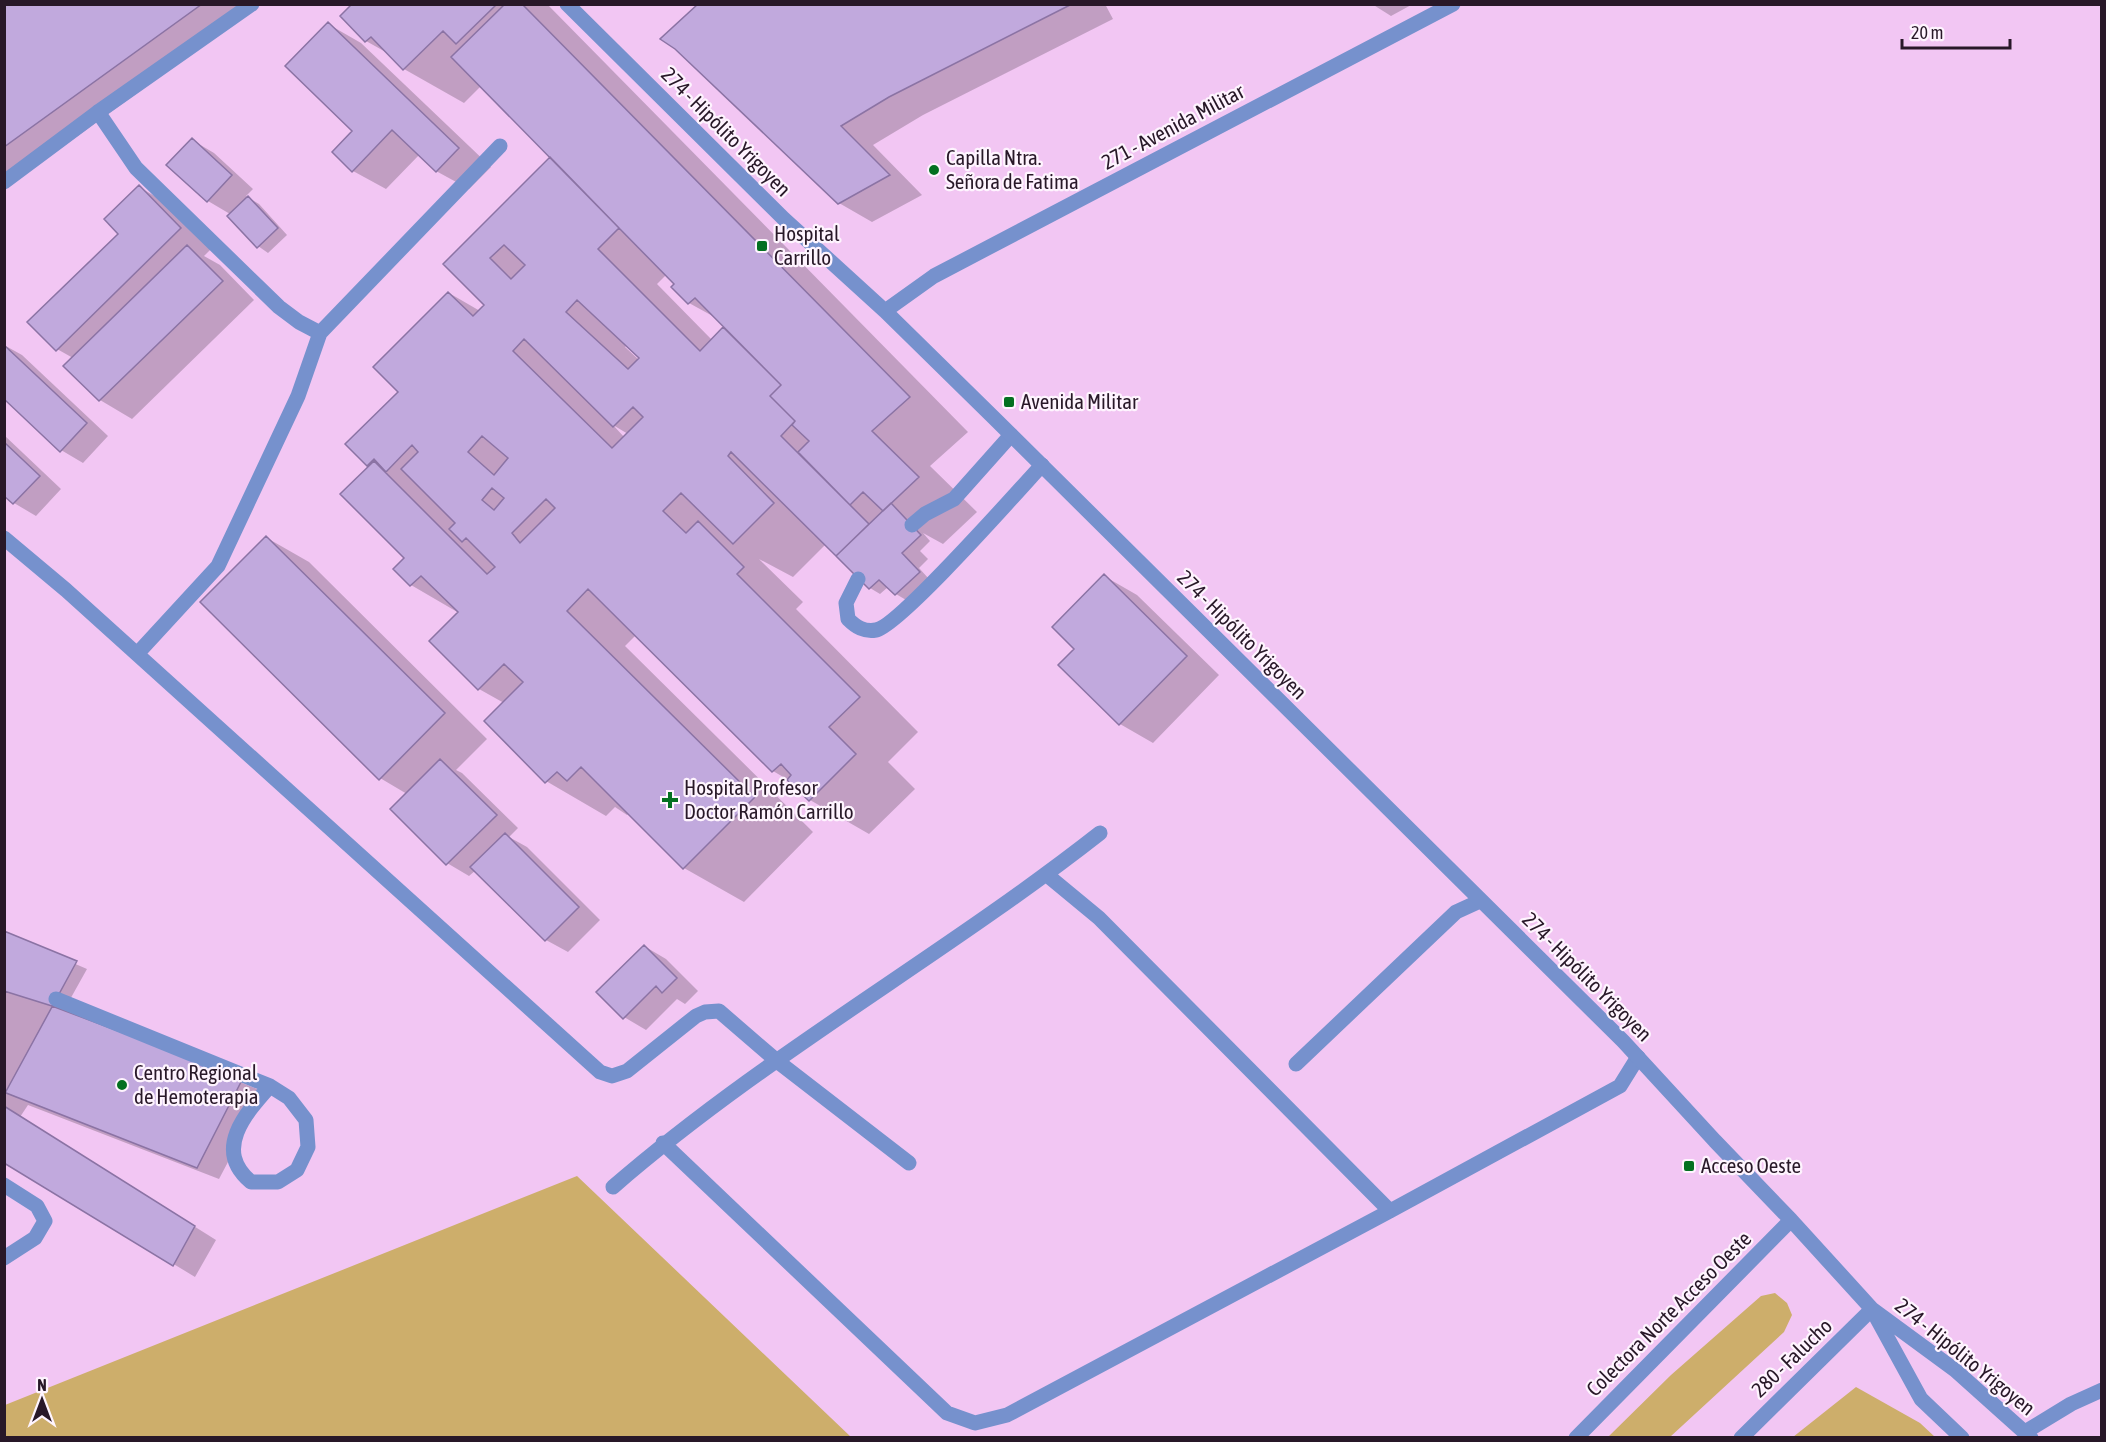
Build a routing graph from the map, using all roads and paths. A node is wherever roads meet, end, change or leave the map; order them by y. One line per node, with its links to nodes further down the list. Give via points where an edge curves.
1 (252, 4): 4 (street)
2 (567, 4): 7 (street, 274 - Hipólito Yrigoyen, via 784,219)
3 (1453, 4): 7 (street, 271 - Avenida Militar, via 934,276)
4 (98, 112): 6 (street); 8 (street, via 136,168 279,307)
5 (500, 146): 8 (street)
6 (4, 182)
7 (885, 311): 9 (street, 274 - Hipólito Yrigoyen)
8 (320, 333): 14 (street, via 298,396 218,566)
9 (1011, 435): 10 (street, 274 - Hipólito Yrigoyen); 11 (street, via 954,499)
10 (1042, 465): 13 (street, via 917,599 877,630 860,629 848,619 846,603); 17 (street, 274 - Hipólito Yrigoyen)
11 (912, 525)
12 (4, 538): 14 (street)
13 (858, 579)
14 (137, 654): 20 (street, via 600,1072 612,1076 627,1071 696,1016 719,1011)
15 (1100, 833): 16 (street)
16 (1047, 875): 20 (street); 27 (street, via 1099,918)
17 (1480, 901): 19 (street, 274 - Hipólito Yrigoyen); 21 (street, via 1455,912)
18 (56, 999): 22 (street)
19 (1638, 1057): 27 (street, via 1620,1086); 28 (street, 274 - Hipólito Yrigoyen)
20 (777, 1061): 23 (street); 24 (street)
21 (1296, 1064)
22 (270, 1086): 22 (street, via 289,1098 306,1120 308,1147 297,1170 278,1182 251,1182 234,1162 234,1142 246,1113)
23 (663, 1143): 26 (street); 27 (street, via 946,1413 975,1423 1007,1415)
24 (909, 1163)
25 (4, 1185): 29 (street, via 37,1206 45,1221 35,1238)
26 (613, 1187)
27 (1390, 1211)
28 (1791, 1220): 30 (street, 274 - Hipólito Yrigoyen); 33 (street, Colectora Norte Acceso Oeste)
29 (4, 1258)
30 (1872, 1309): 32 (street, 274 - Hipólito Yrigoyen, via 1954,1370); 34 (street, 280 - Falucho); 35 (street, 274 - Hipólito Yrigoyen, via 1921,1399)
31 (2102, 1390): 32 (street, via 2072,1404)
32 (2028, 1435)
33 (1576, 1437)
34 (1741, 1437)
35 (1962, 1437)

